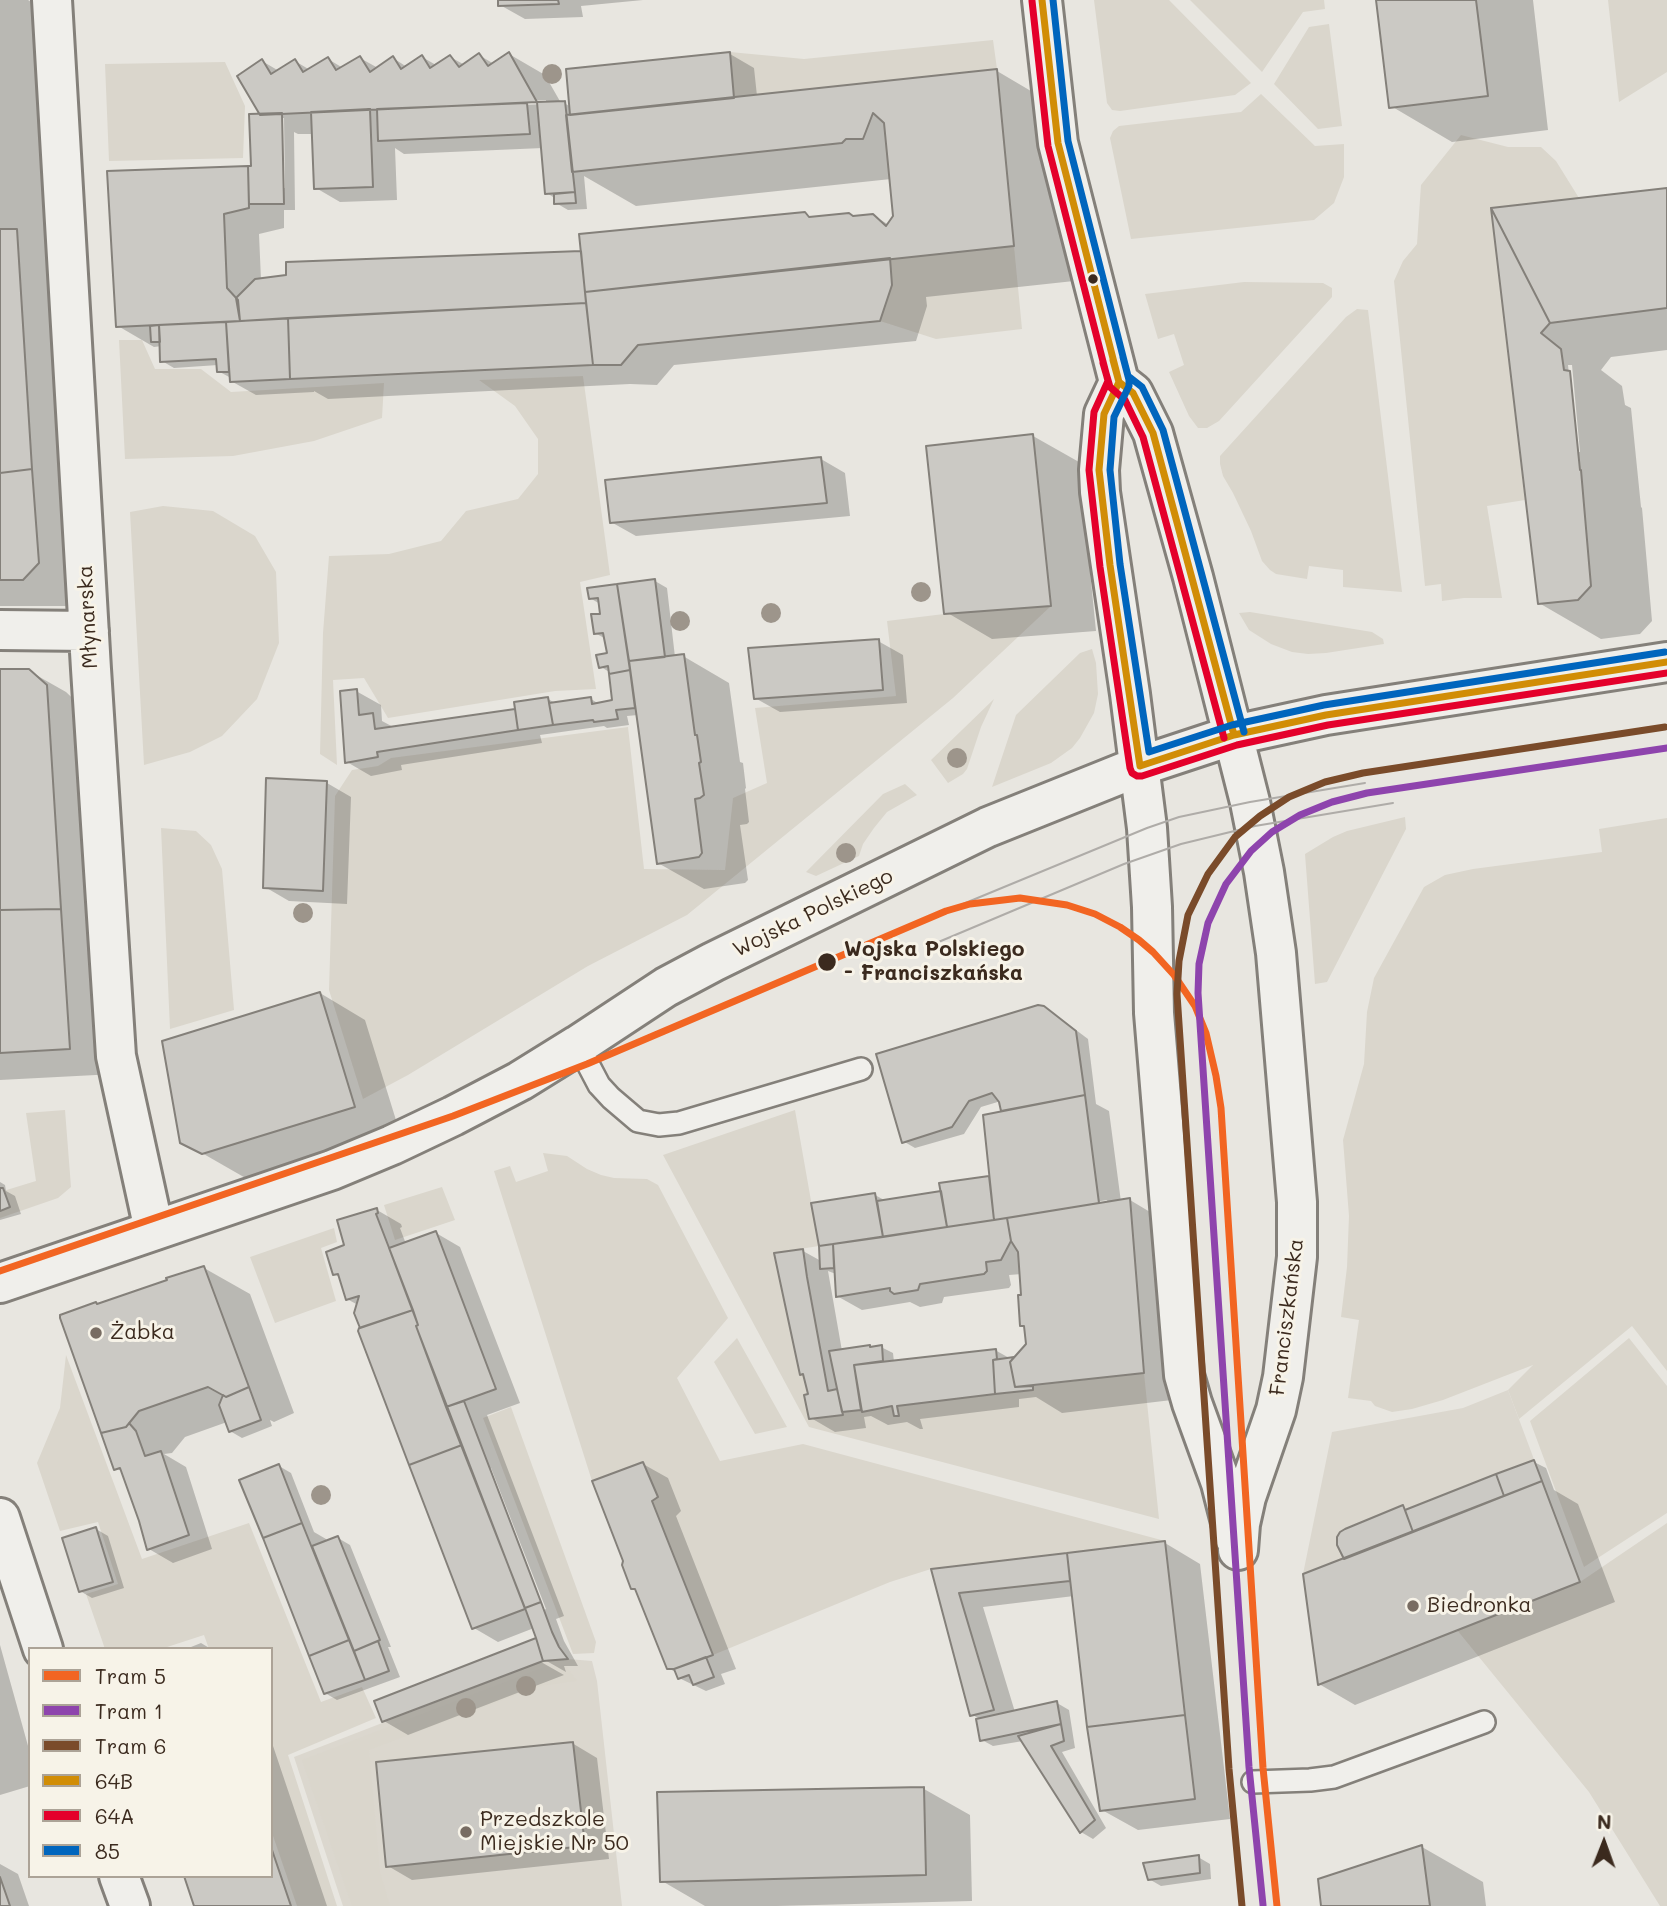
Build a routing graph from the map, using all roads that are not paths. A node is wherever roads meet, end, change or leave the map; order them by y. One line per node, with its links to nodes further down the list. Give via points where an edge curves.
1 (52, 0): 5 (main road, Młynarska)
2 (1042, 0): 3 (main road, Franciszkańska, via 1058,143)
3 (1119, 382): 7 (main road, Franciszkańska, via 1133,393 1153,433); 8 (main road, Franciszkańska, via 1104,414 1100,481)
4 (0, 630): 5 (main road)
5 (89, 631): 11 (main road, Młynarska, via 116,1056)
6 (1667, 662): 7 (main road, Wojska Polskiego, via 1326,715)
7 (1234, 734): 8 (main road, Wojska Polskiego); 8 (main road, Franciszkańska, via 1276,953 1297,1213 1297,1256 1283,1377 1246,1497 1238,1550 1221,1483 1184,1375 1154,1013 1152,894)
8 (1140, 766): 9 (main road, Wojska Polskiego, via 988,827 712,962)
9 (578, 1045): 10 (lane, via 611,1098 638,1121 659,1125); 11 (main road, Wojska Polskiego, via 520,1081 392,1145)
10 (860, 1069)
11 (154, 1230): 12 (main road, Wojska Polskiego)
12 (0, 1283)
13 (0, 1518): 14 (main road)
14 (42, 1647)
15 (1484, 1722): 16 (lane, via 1335,1777)
16 (1253, 1782)
17 (121, 1878): 18 (main road)
18 (130, 1906)

